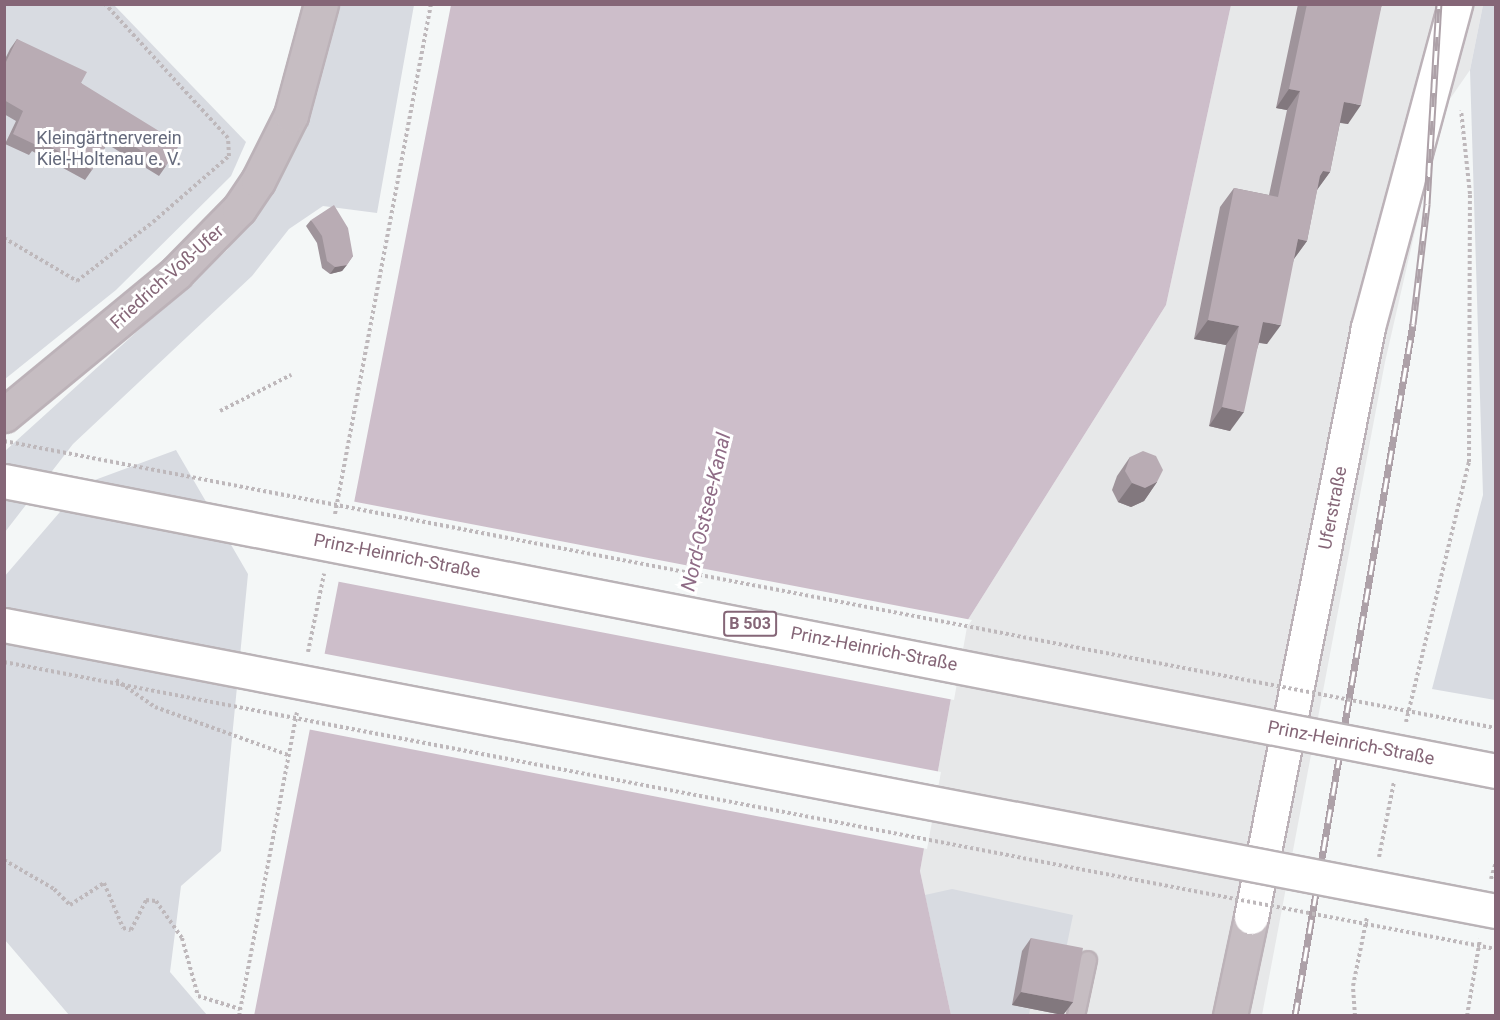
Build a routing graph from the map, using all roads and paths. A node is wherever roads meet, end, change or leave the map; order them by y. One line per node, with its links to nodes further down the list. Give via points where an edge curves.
1 (105, 4): 6 (path, via 228,138 231,149 153,222 77,280)
2 (321, 4): 9 (street, Friedrich-Voß-Ufer, via 291,115 258,181 239,209 176,273)
3 (431, 4): 12 (path)
4 (1455, 4): 5 (main road, Uferstraße)
5 (1447, 93): 20 (path, via 1470,194 1469,462); 28 (main road, Uferstraße, via 1368,327)
6 (4, 238)
7 (291, 375): 8 (path)
8 (220, 411)
9 (4, 415)
10 (4, 441): 19 (path, bridge)
11 (4, 481): 22 (main road, Prinz-Heinrich-Straße / B 503, bridge)
12 (333, 524)
13 (324, 570): 16 (path)
14 (4, 625): 27 (main road, bridge)
15 (4, 662): 29 (path, bridge)
16 (306, 663)
17 (106, 673): 21 (path, via 155,707)
18 (297, 709): 21 (path)
19 (1496, 728)
20 (1405, 729)
21 (288, 755): 31 (path)
22 (1496, 771)
23 (1395, 776): 25 (path)
24 (4, 860): 31 (path, via 54,889 70,904 104,883 123,928 131,930 146,900 156,901 182,938 198,996)
25 (1377, 869)
26 (1370, 904): 35 (path, via 1353,986)
27 (1496, 911)
28 (1251, 917): 34 (street, Uferstraße)
29 (1496, 949)
30 (1088, 960): 33 (lane)
31 (240, 1009): 32 (path)
32 (239, 1016)
33 (1076, 1016)
34 (1230, 1016)
35 (1355, 1016)

